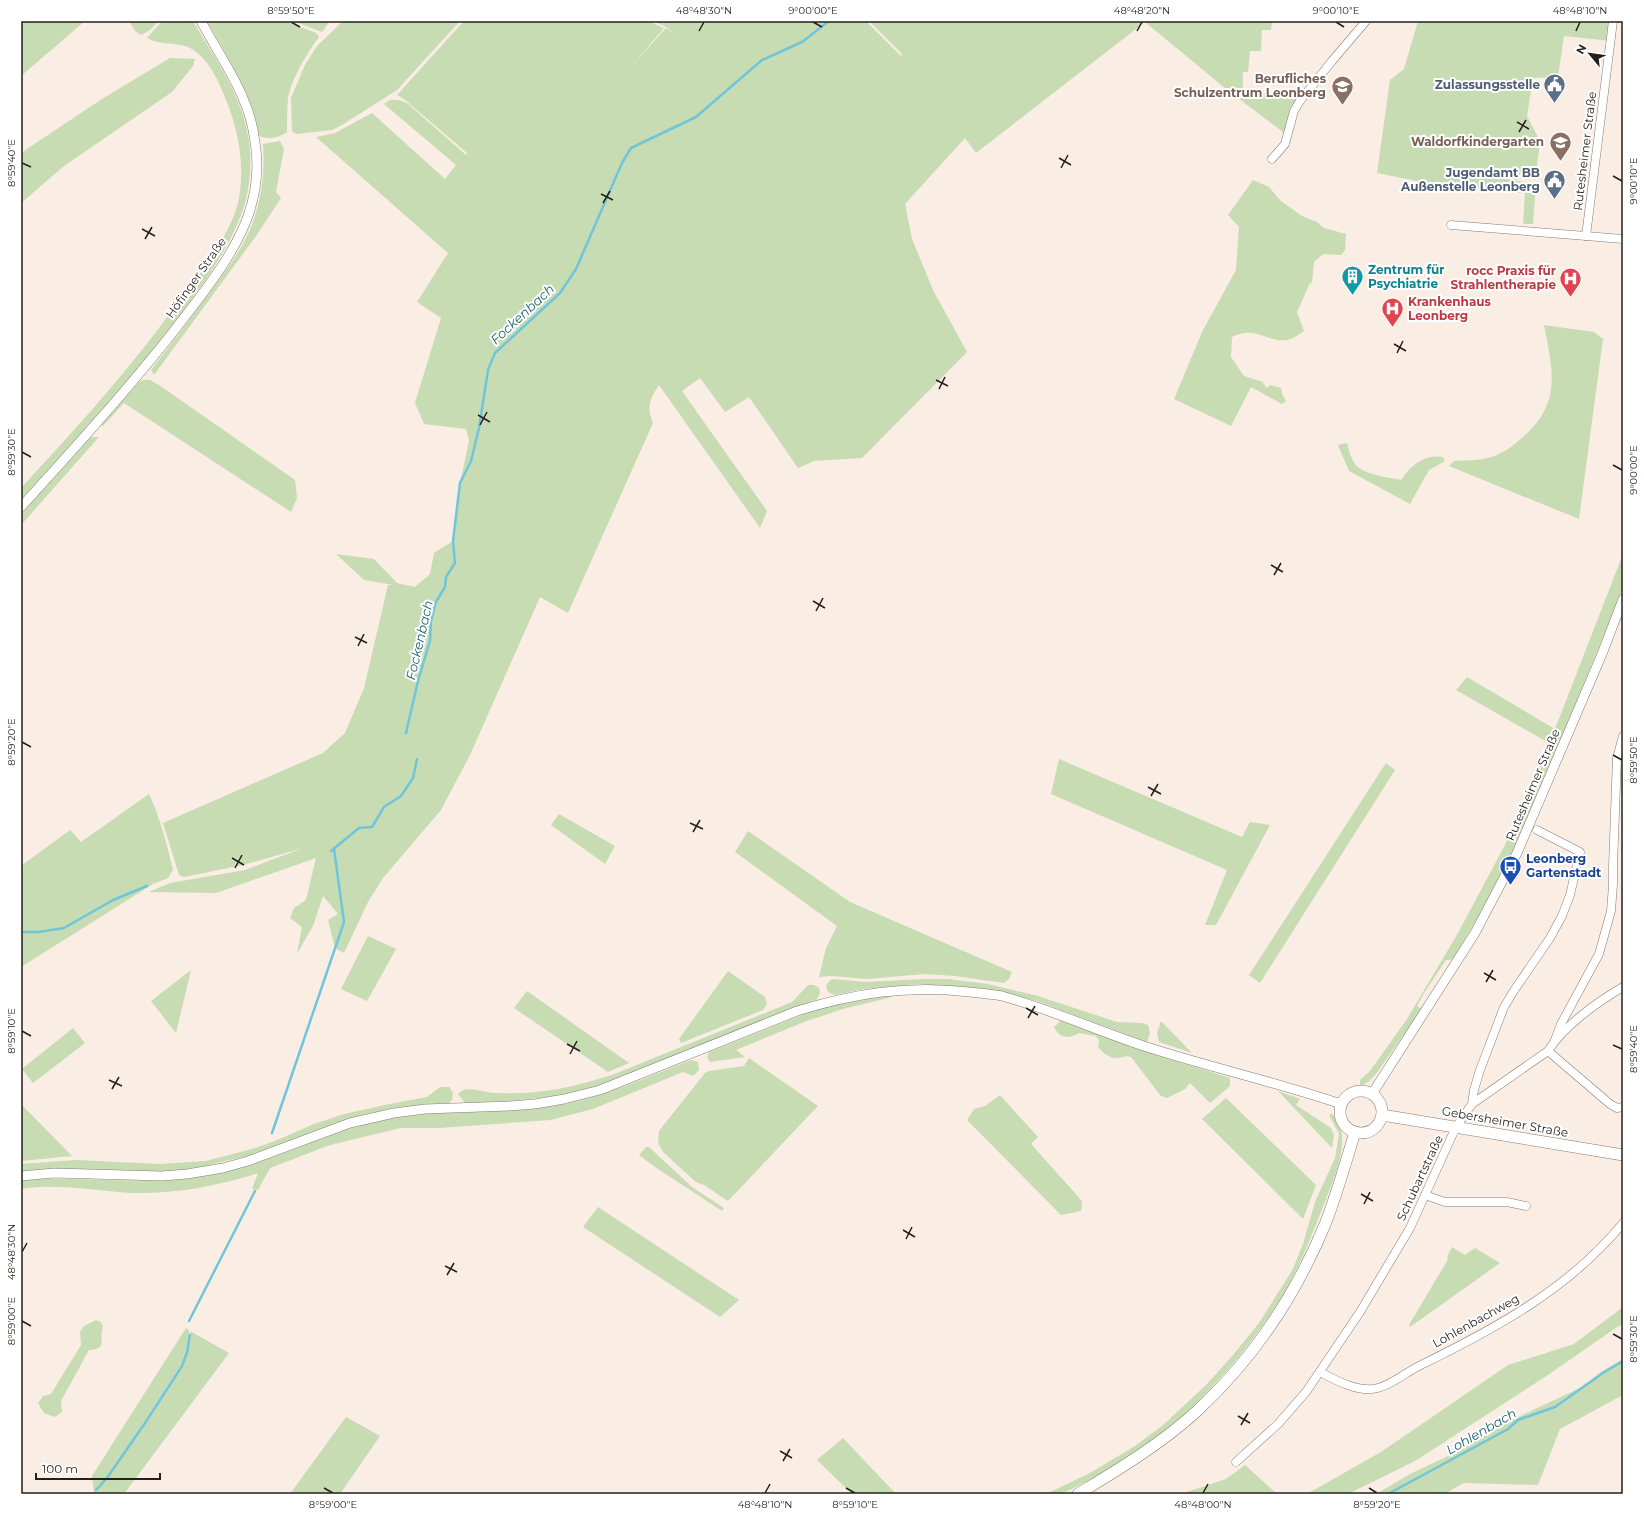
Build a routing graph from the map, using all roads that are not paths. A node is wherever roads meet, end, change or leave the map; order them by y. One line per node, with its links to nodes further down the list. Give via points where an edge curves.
1 (1366, 21): 4 (street, via 1300,101 1294,111 1285,144)
2 (1613, 21): 6 (street, Rutesheimer Straße)
3 (203, 25): 8 (street, Höfinger Straße, via 234,77 251,120 257,164 255,188 248,217 232,251 156,355)
4 (1272, 159)
5 (1451, 225): 6 (street)
6 (1586, 236): 7 (street)
7 (1623, 239)
8 (21, 507)
9 (1623, 599): 15 (street, Rutesheimer Straße, via 1517,853 1475,933)
10 (1623, 736): 13 (street, via 1617,758 1614,886 1611,911 1598,954)
11 (1536, 830): 17 (street, Schubartstraße, via 1580,852 1576,871 1562,916 1504,1007 1480,1070)
12 (1623, 986): 13 (street, via 1607,996)
13 (1555, 1040): 14 (street)
14 (1548, 1051): 17 (street); 18 (street, via 1610,1104 1617,1108)
15 (1372, 1094): 16 (main road, via 1366,1091 1354,1092); 19 (main road, via 1381,1105)
16 (1341, 1104): 21 (main road, via 1342,1121); 23 (street, via 1149,1048 1050,1010 1000,996 946,989 910,989 871,992 797,1011 600,1090 564,1099 523,1105 425,1109 394,1113 350,1123 248,1161 188,1174)
17 (1472, 1104): 20 (street, Schubartstraße)
18 (1623, 1106)
19 (1382, 1115): 20 (main road, Gebersheimer Straße); 21 (main road, via 1378,1125 1370,1131)
20 (1456, 1127): 22 (main road, Gebersheimer Straße); 24 (street, Schubartstraße)
21 (1355, 1132): 29 (main road, via 1326,1222 1290,1294 1256,1346 1226,1382 1196,1412 1138,1457)
22 (1623, 1155)
23 (21, 1176)
24 (1425, 1195): 25 (street, via 1445,1202 1507,1202); 27 (street, Schubartstraße, via 1410,1228 1360,1312)
25 (1526, 1206)
26 (1623, 1223): 27 (street, Lohlenbachweg, via 1589,1260 1565,1281 1530,1305 1493,1328 1391,1382 1378,1388 1365,1389)
27 (1320, 1372): 28 (street, Schubartstraße, via 1293,1408)
28 (1236, 1462)
29 (1078, 1494)

